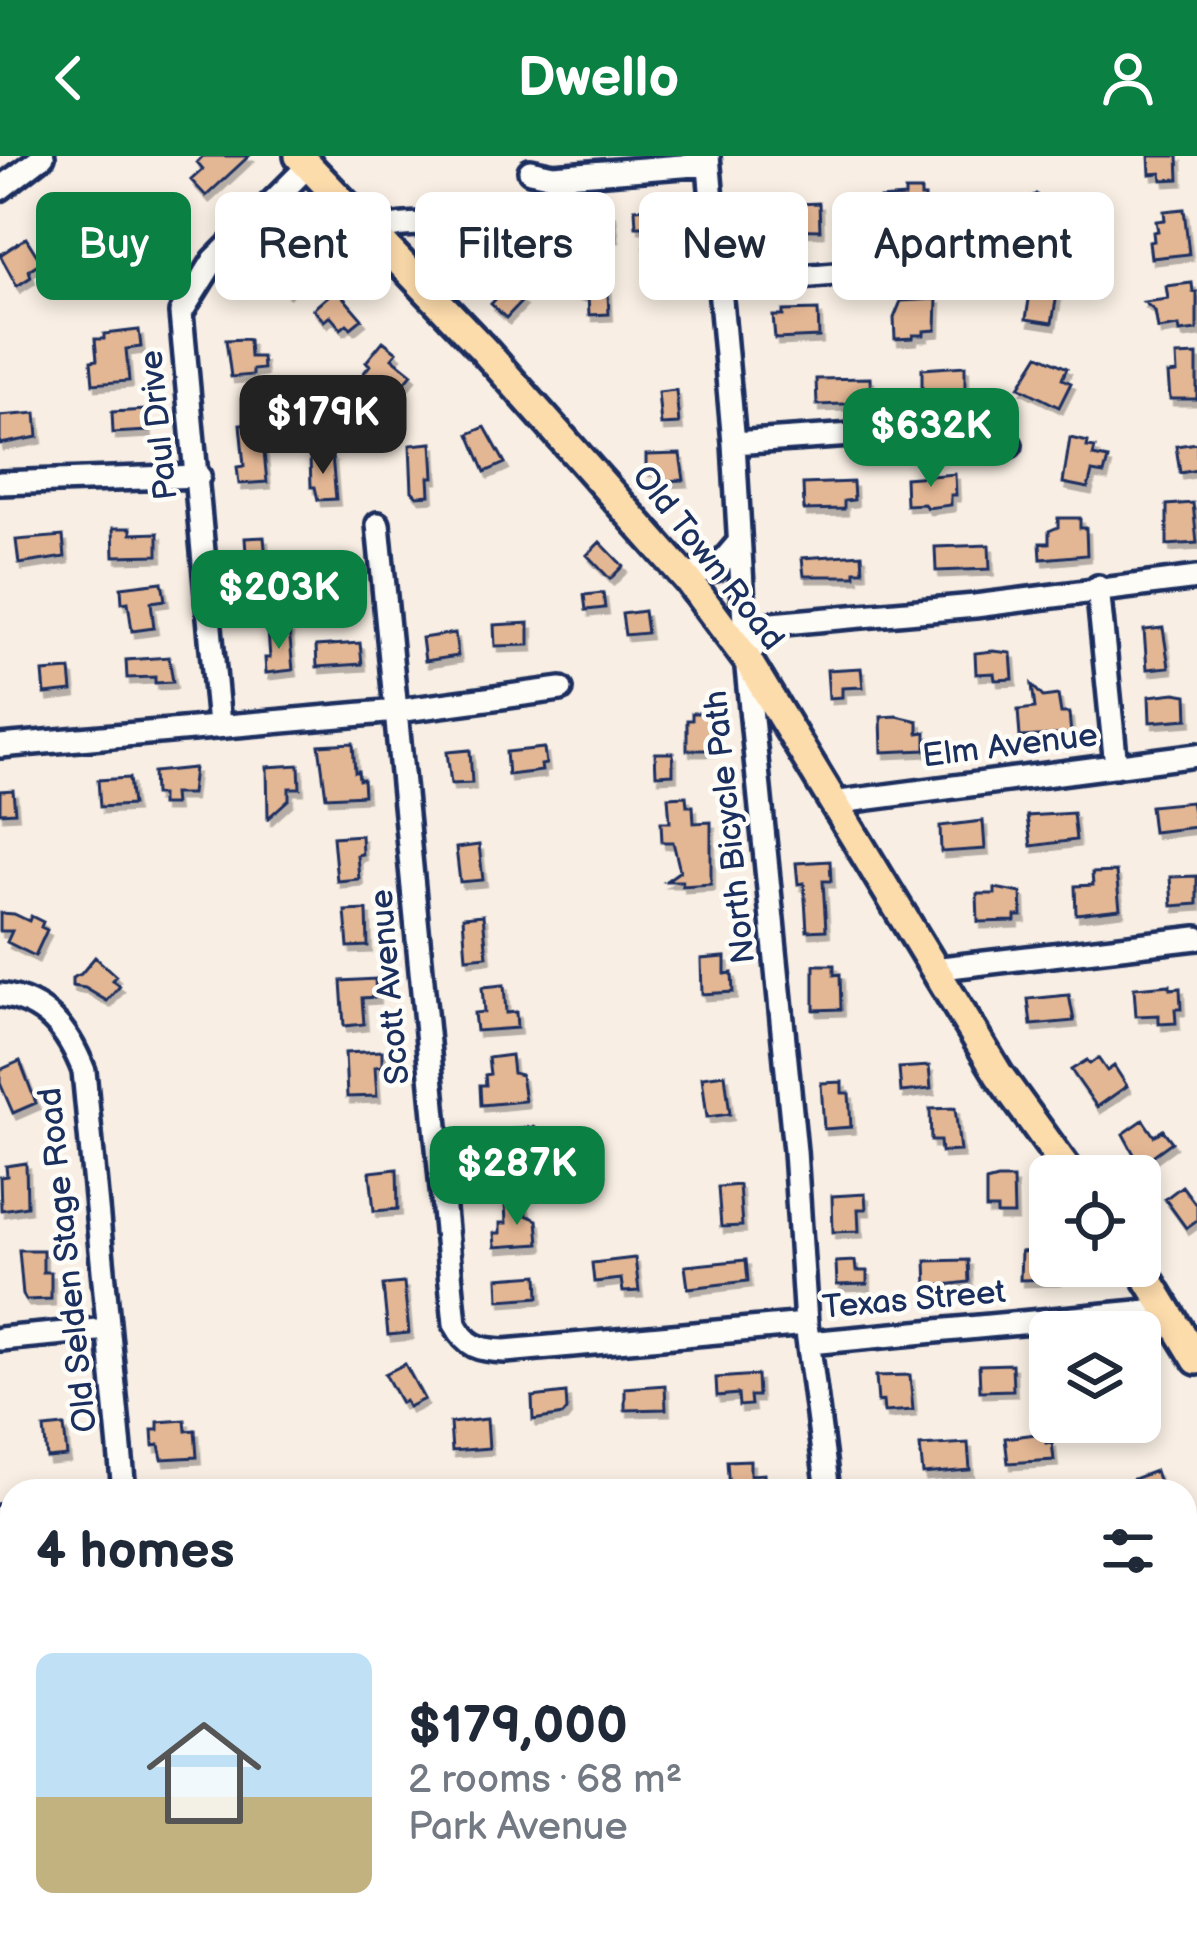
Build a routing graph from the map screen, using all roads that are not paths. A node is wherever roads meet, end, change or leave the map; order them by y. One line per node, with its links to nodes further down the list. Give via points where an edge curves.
1 (43, 156): 5 (street)
2 (708, 160): 4 (street, via 554,176); 7 (street, North Bicycle Path)
3 (303, 161): 6 (main road, Old Town Road); 12 (street, Paul Drive, via 214,260 181,313)
4 (530, 171)
5 (0, 189)
6 (333, 192)
7 (711, 192)
8 (391, 253): 16 (main road, Old Town Road)
9 (722, 300): 10 (street, North Bicycle Path)
10 (734, 443): 11 (street, via 984,426); 15 (street, North Bicycle Path)
11 (1010, 445)
12 (199, 476): 13 (street); 22 (street, Paul Drive)
13 (0, 483)
14 (378, 524): 21 (street)
15 (739, 541): 16 (street, via 716,569); 19 (street, North Bicycle Path)
16 (684, 575): 19 (main road, Old Town Road)
17 (1197, 578): 18 (street)
18 (1098, 587): 19 (street, via 772,624); 27 (street)
19 (746, 658): 23 (main road, Old Town Road); 25 (street, North Bicycle Path)
20 (561, 688): 21 (street)
21 (397, 711): 22 (street); 36 (street, Scott Avenue, via 455,1324 464,1341 505,1351)
22 (218, 725): 24 (street)
23 (797, 744): 25 (street); 28 (main road, Old Town Road)
24 (0, 746)
25 (757, 754): 36 (street, North Bicycle Path)
26 (1197, 754): 27 (street, Elm Avenue)
27 (1116, 766): 28 (street, Elm Avenue)
28 (832, 803): 30 (main road, Old Town Road)
29 (1197, 938): 30 (street)
30 (933, 969): 32 (main road, Old Town Road)
31 (0, 995): 35 (street, Old Selden Stage Road, via 22,998 58,1022 84,1071)
32 (1057, 1155)
33 (1154, 1287): 34 (main road)
34 (1169, 1309): 36 (street, Texas Street); 38 (main road)
35 (108, 1329): 37 (street); 39 (street, Old Selden Stage Road)
36 (807, 1334): 40 (street, North Bicycle Path)
37 (0, 1340)
38 (1197, 1360)
39 (123, 1479)
40 (826, 1479)

